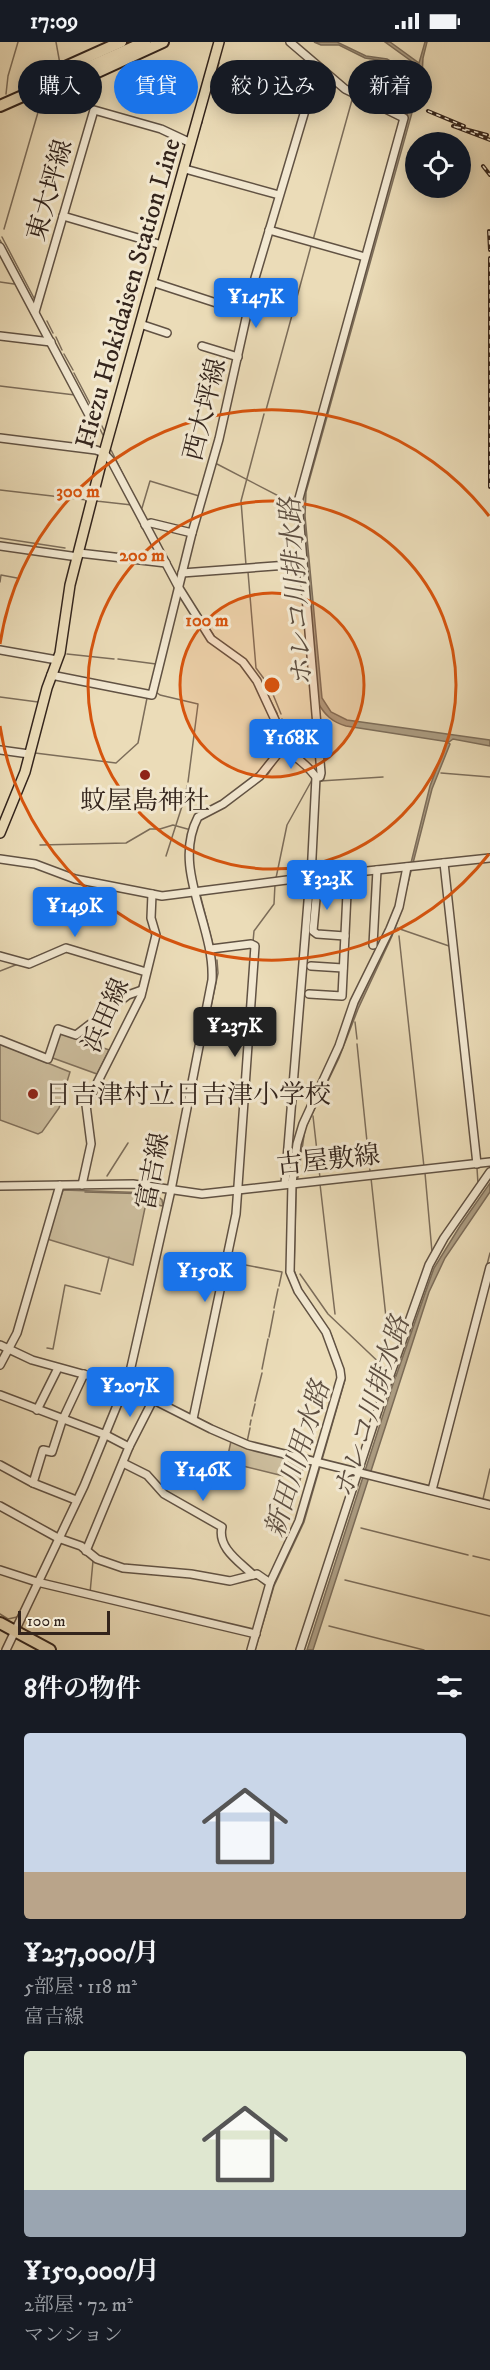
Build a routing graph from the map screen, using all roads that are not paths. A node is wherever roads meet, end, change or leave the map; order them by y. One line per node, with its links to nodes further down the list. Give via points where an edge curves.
1 (121, 42): 6 (highway)
2 (145, 42): 8 (highway)
3 (163, 42): 9 (highway)
4 (219, 42): 14 (main road, Hiezu Hokidaisen Station Line)
5 (290, 42): 7 (street)
6 (81, 60)
7 (310, 60)
8 (102, 61)
9 (102, 70)
10 (336, 82): 21 (street, via 404,118)
11 (18, 97): 12 (highway)
12 (0, 106)
13 (304, 114): 16 (street, 西大坪線)
14 (191, 143): 15 (main road, Hiezu Hokidaisen Station Line); 17 (street, 東大坪線, via 161,129 94,110)
15 (185, 169): 16 (street); 19 (main road, Hiezu Hokidaisen Station Line)
16 (279, 195): 18 (street, 西大坪線)
17 (63, 216): 19 (street); 23 (street, 東大坪線)
18 (269, 230): 21 (street); 24 (street, 西大坪線)
19 (162, 245): 22 (main road, Hiezu Hokidaisen Station Line)
20 (0, 246): 23 (street)
21 (365, 257): 39 (street, via 301,486 298,511)
22 (152, 282): 24 (street); 25 (main road, Hiezu Hokidaisen Station Line)
23 (35, 312): 28 (street)
24 (247, 313): 30 (street, 西大坪線)
25 (140, 324): 26 (street); 33 (main road, Hiezu Hokidaisen Station Line)
26 (167, 333)
27 (0, 336): 28 (street)
28 (51, 342): 32 (street, via 90,415)
29 (202, 346): 30 (street)
30 (238, 357): 35 (street, 西大坪線, via 219,442)
31 (0, 438): 32 (street)
32 (85, 448): 33 (street)
33 (104, 453): 34 (street); 37 (main road, Hiezu Hokidaisen Station Line)
34 (145, 525): 35 (street); 38 (street)
35 (192, 533): 40 (street, 西大坪線)
36 (0, 546): 37 (street)
37 (78, 555): 38 (street); 43 (main road, Hiezu Hokidaisen Station Line)
38 (166, 563): 41 (street)
39 (302, 564): 40 (street); 48 (street, via 321,773)
40 (182, 573): 41 (street, 西大坪線)
41 (179, 588): 44 (street, 西大坪線, via 152,695); 45 (street, via 212,639 243,662 257,681 276,722)
42 (0, 650): 43 (street)
43 (57, 660): 44 (main road, Hiezu Hokidaisen Station Line)
44 (51, 675): 47 (main road, Hiezu Hokidaisen Station Line)
45 (279, 748): 48 (street); 58 (street, 富吉線, via 260,776 198,817 188,851)
46 (0, 750): 47 (street)
47 (29, 754): 49 (main road, Hiezu Hokidaisen Station Line)
48 (316, 777): 57 (street)
49 (0, 833)
50 (490, 858): 52 (street)
51 (0, 859): 59 (street)
52 (444, 863): 53 (street); 71 (street)
53 (408, 867): 54 (street); 73 (street, via 399,907 303,1124)
54 (377, 870): 55 (street); 61 (street)
55 (348, 873): 56 (street); 60 (street)
56 (323, 876): 57 (street); 60 (street, via 317,888 313,931)
57 (310, 877): 58 (street); 73 (street)
58 (195, 890): 59 (street); 62 (street, 富吉線)
59 (152, 894): 66 (street, 浜田線, via 156,935)
60 (345, 936): 65 (street)
61 (373, 945)
62 (211, 949): 77 (street, 富吉線, via 212,980); 78 (street, via 255,946)
63 (0, 956): 66 (street, via 29,964 66,948)
64 (311, 966): 65 (street)
65 (343, 968): 68 (street, via 342,996)
66 (146, 972): 67 (street, 浜田線)
67 (142, 990): 69 (street, via 128,995 76,1035 58,1029 48,1059); 75 (street, 浜田線, via 87,1100 91,1143)
68 (309, 994)
69 (0, 1040)
70 (490, 1162): 71 (street, 古屋敷線)
71 (477, 1164): 73 (street, 古屋敷線)
72 (490, 1172): 96 (street, via 429,1265)
73 (288, 1184): 78 (street, 古屋敷線); 93 (street, via 290,1272 326,1332 341,1378)
74 (60, 1185): 75 (street, 古屋敷線); 76 (street, 古屋敷線); 81 (street, via 18,1333)
75 (82, 1185): 77 (street, 古屋敷線, via 133,1184)
76 (0, 1186)
77 (171, 1190): 78 (street, 古屋敷線, via 202,1194); 85 (street, 富吉線)
78 (238, 1190): 90 (street)
79 (490, 1267): 98 (street)
80 (0, 1345): 81 (street)
81 (9, 1350): 82 (street); 83 (street)
82 (0, 1365)
83 (58, 1368): 84 (street); 88 (street)
84 (84, 1374): 85 (street); 89 (street)
85 (126, 1386): 87 (street); 91 (street, 富吉線)
86 (0, 1395): 88 (street)
87 (153, 1400): 90 (street); 92 (street)
88 (37, 1410): 89 (street)
89 (63, 1419): 91 (street); 97 (street, via 52,1452 43,1450)
90 (193, 1419): 93 (street, via 248,1445)
91 (106, 1435): 92 (street); 99 (street, 富吉線)
92 (129, 1447): 94 (street)
93 (316, 1462): 96 (street); 107 (street, via 299,1521)
94 (123, 1463): 103 (street); 105 (street, via 147,1474 164,1494 222,1527 224,1545)
95 (0, 1465): 97 (street)
96 (360, 1474): 98 (street); 116 (street)
97 (33, 1483): 99 (street)
98 (432, 1490): 100 (street)
99 (76, 1500): 102 (street, 富吉線)
100 (490, 1505)
101 (0, 1506): 102 (street)
102 (58, 1538): 103 (street); 106 (street, 富吉線)
103 (86, 1551): 105 (street, via 123,1568 230,1581)
104 (0, 1570): 106 (street)
105 (254, 1575): 107 (street)
106 (37, 1582): 110 (street, 富吉線); 111 (street)
107 (270, 1583): 111 (street)
108 (0, 1623): 110 (highway)
109 (0, 1632): 110 (highway)
110 (13, 1634): 112 (street, 富吉線); 113 (highway); 114 (highway)
111 (256, 1634): 115 (street)
112 (6, 1650)
113 (34, 1650)
114 (50, 1650)
115 (251, 1650)
116 (300, 1650)

